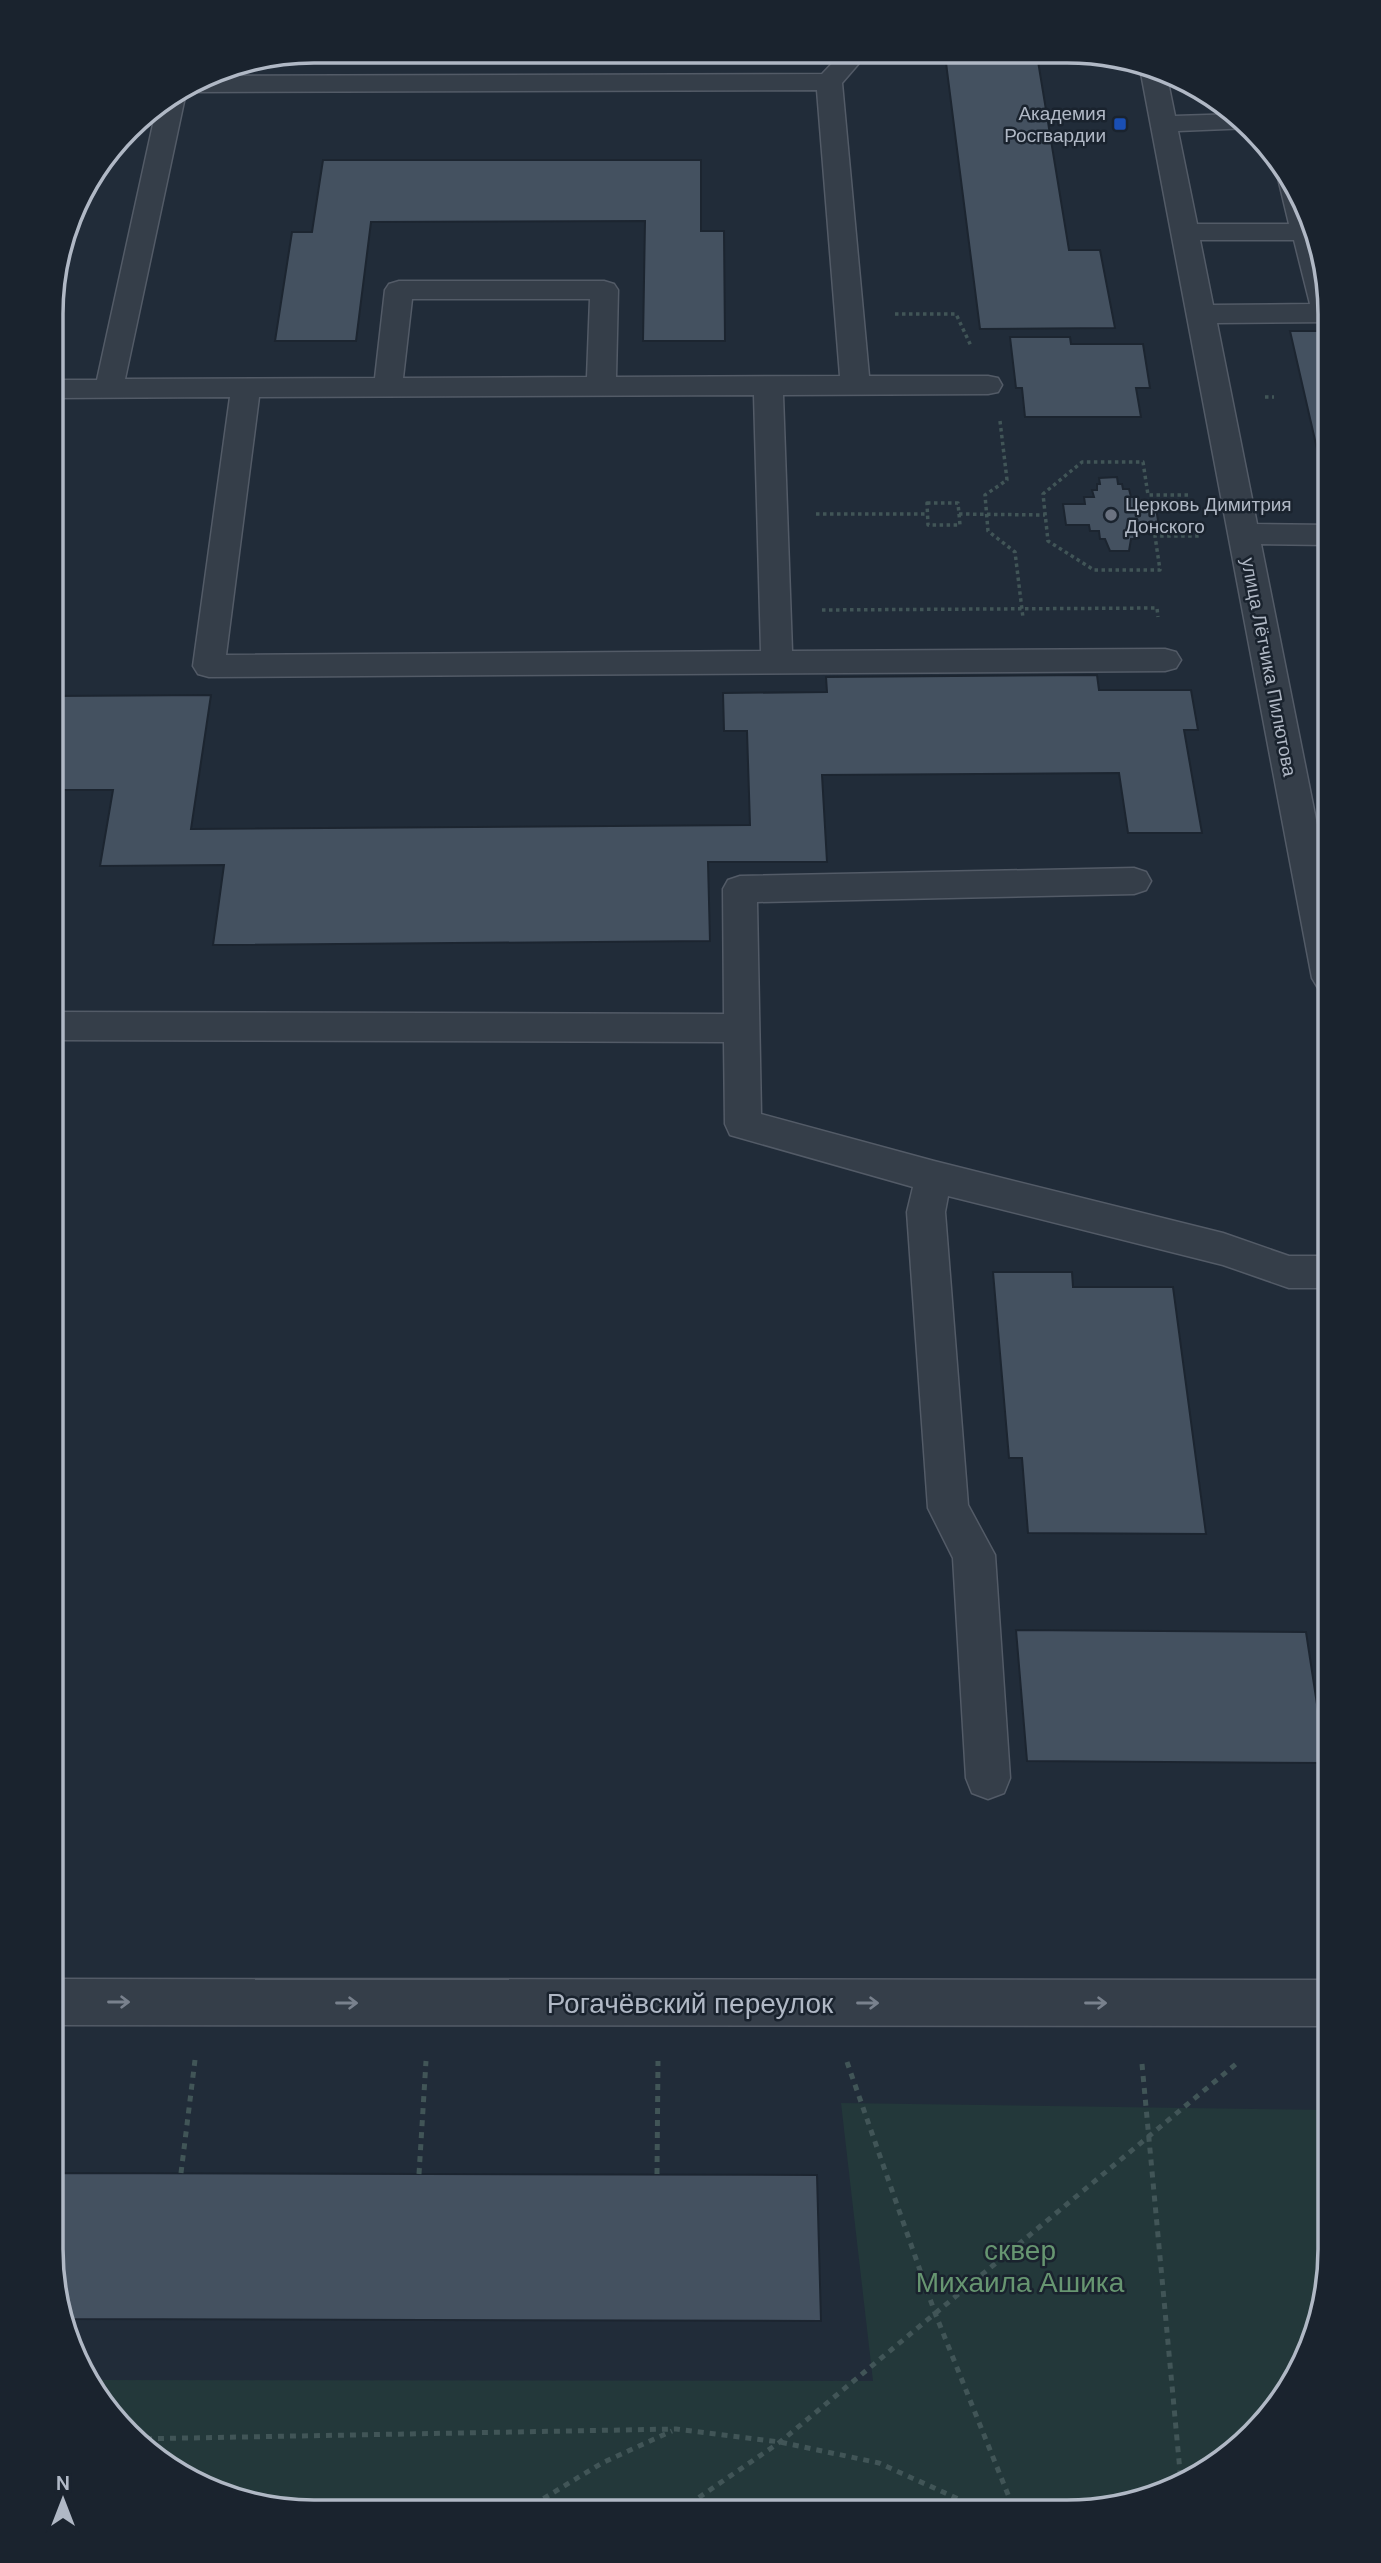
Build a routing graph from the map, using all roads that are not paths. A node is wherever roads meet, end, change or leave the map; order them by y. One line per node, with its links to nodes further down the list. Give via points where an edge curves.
1 (847, 63): 3 (street)
2 (1155, 79): 7 (street, улица Лётчика Пилютова)
3 (829, 82): 4 (street); 14 (street)
4 (214, 84)
5 (169, 109): 19 (street)
6 (1229, 122): 7 (street)
7 (1164, 124): 8 (street, улица Лётчика Пилютова)
8 (1185, 232): 9 (street); 11 (street, улица Лётчика Пилютова)
9 (1305, 232)
10 (1318, 313): 11 (street)
11 (1200, 314): 20 (street, улица Лётчика Пилютова)
12 (988, 385): 14 (street)
13 (768, 386): 14 (street); 15 (street); 23 (street)
14 (855, 386)
15 (601, 387): 17 (street); 17 (street, via 604,290 399,290)
16 (246, 388): 17 (street); 19 (street); 23 (street, via 209,666)
17 (388, 388)
18 (63, 389): 19 (street)
19 (109, 389)
20 (1243, 534): 21 (street); 24 (street, улица Лётчика Пилютова)
21 (1318, 535)
22 (1165, 660): 23 (street)
23 (777, 662)
24 (1318, 871)
25 (1134, 881): 27 (street, via 740,889)
26 (63, 1026): 27 (street)
27 (742, 1028): 28 (street, via 743,1124)
28 (934, 1177): 29 (street, via 1223,1249 1289,1272); 30 (street, via 926,1212 948,1508 974,1555)
29 (1318, 1272)
30 (988, 1778)
31 (63, 2003): 32 (street, Рогачёвский переулок, one-way to 32)
32 (1318, 2003)

